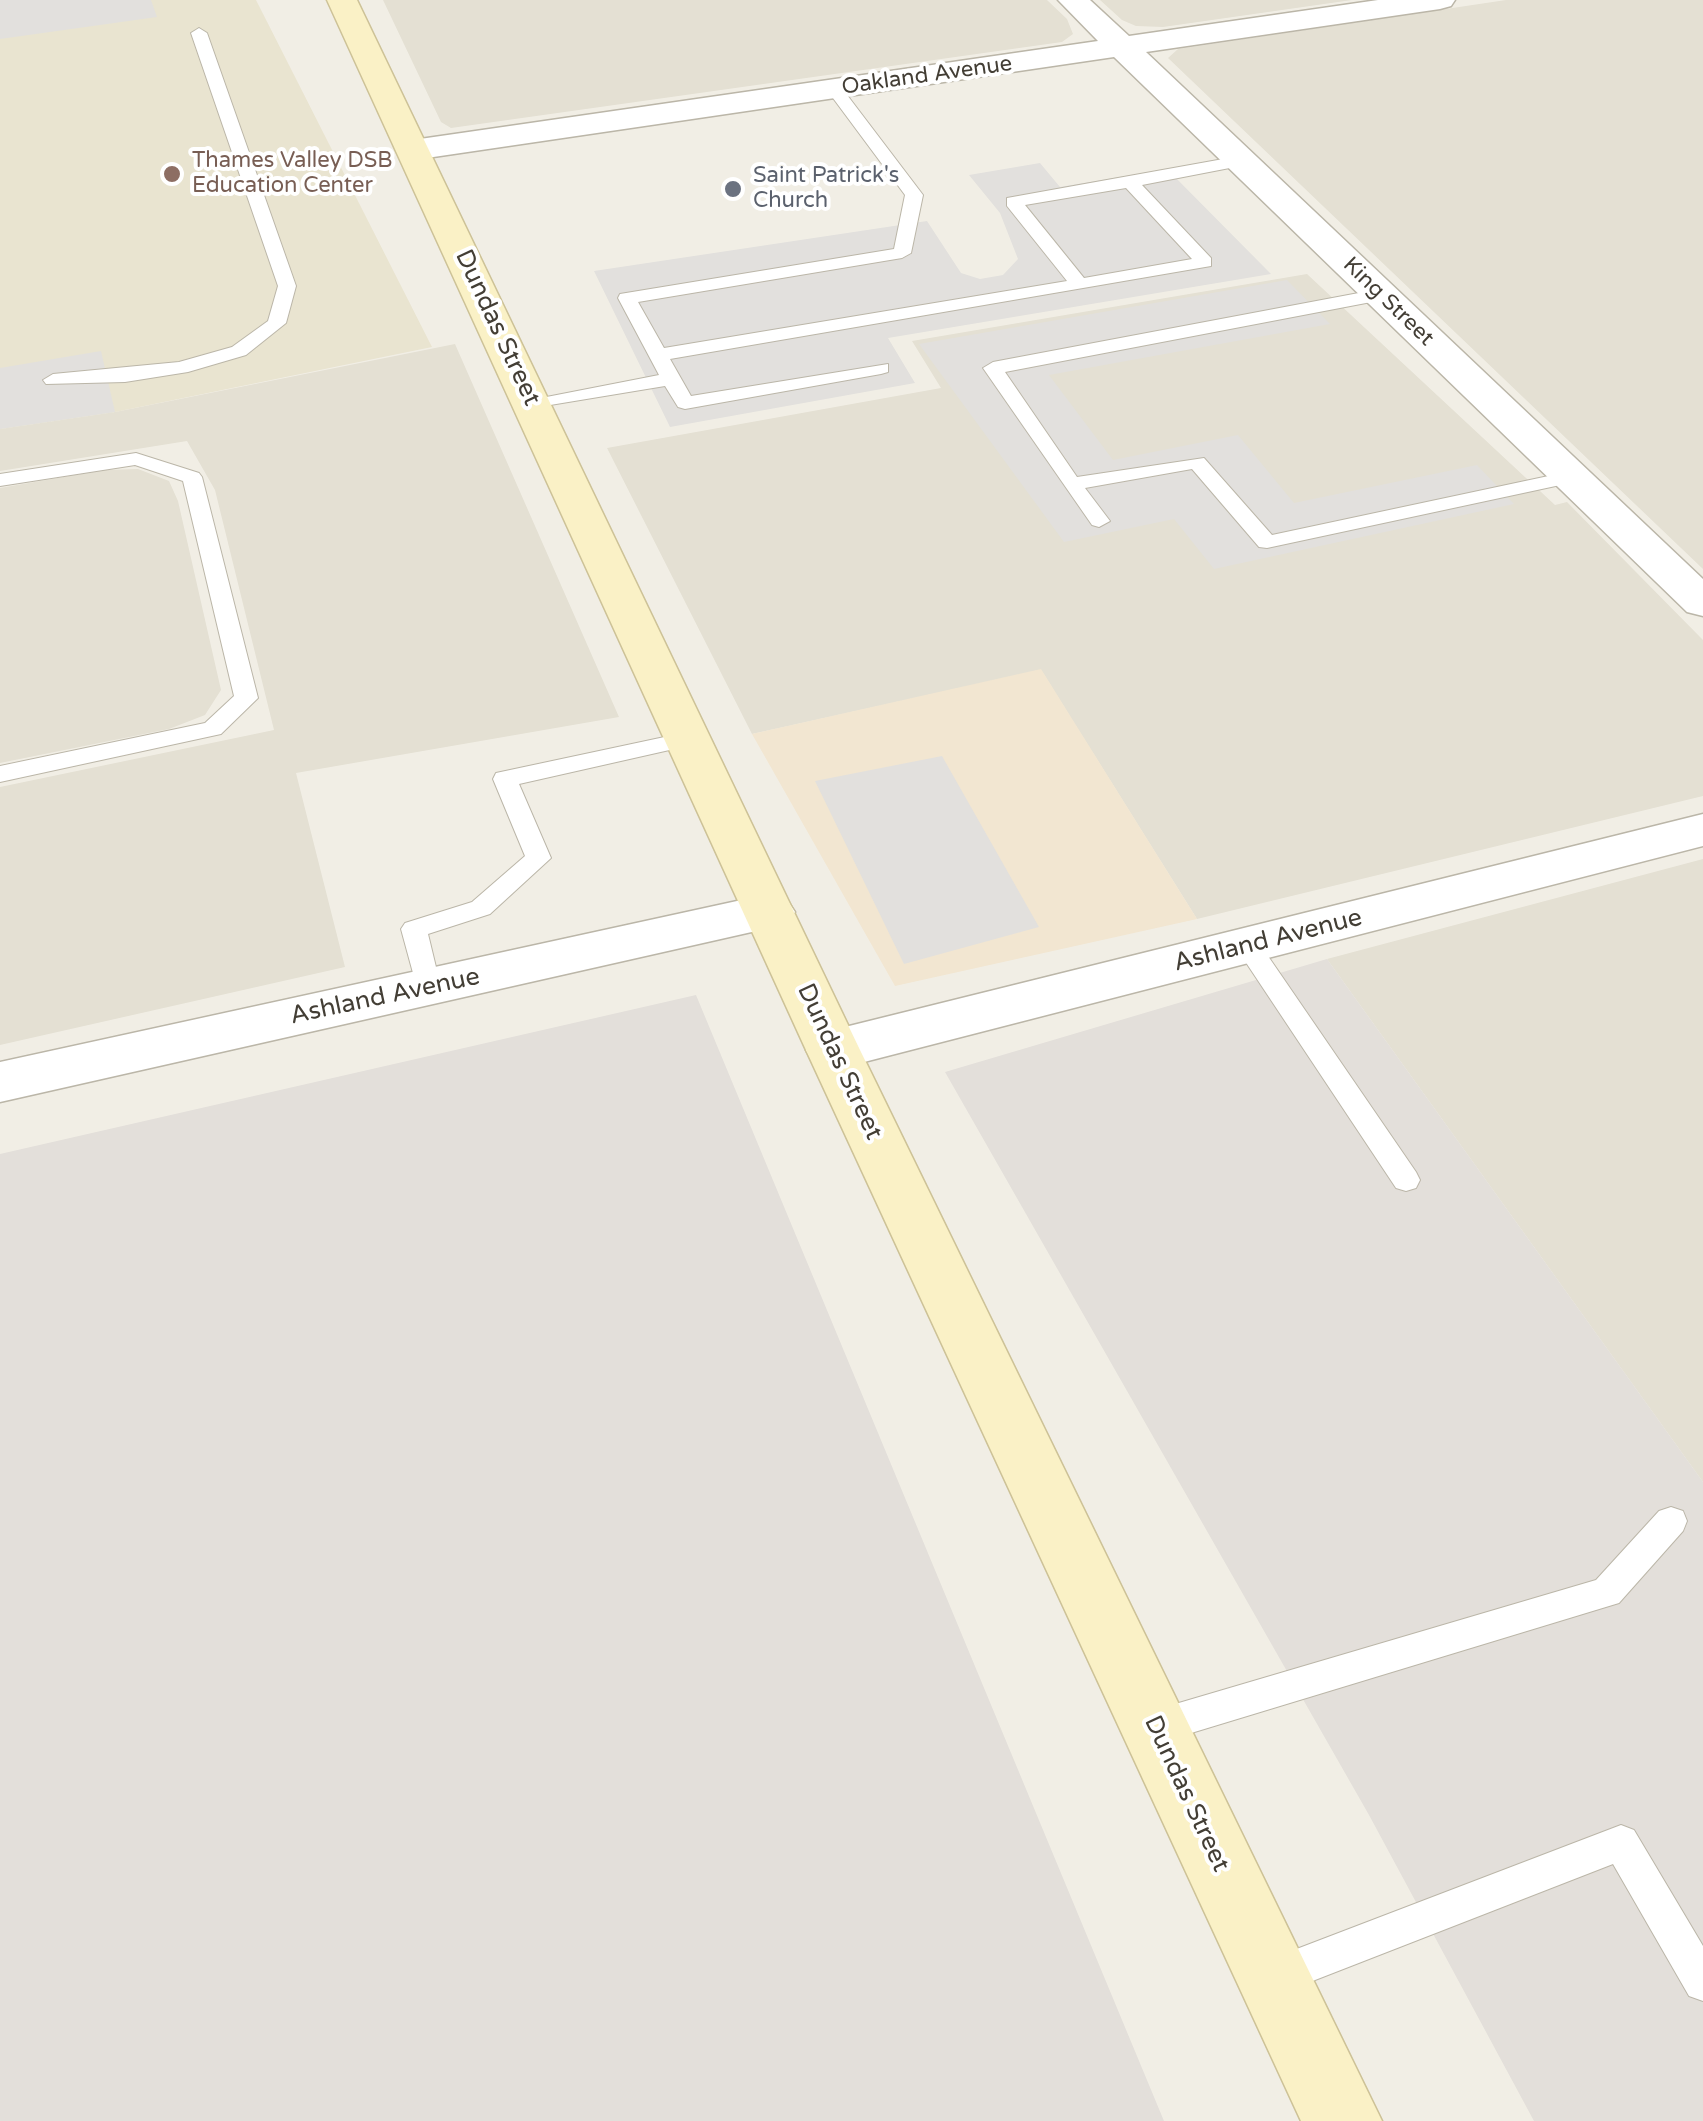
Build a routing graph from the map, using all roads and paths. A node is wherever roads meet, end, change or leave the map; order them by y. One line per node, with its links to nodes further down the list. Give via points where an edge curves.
1 (342, 0): 7 (main road, Dundas Street)
2 (1073, 0): 5 (street, King Street)
3 (1440, 0): 5 (street, Oakland Avenue)
4 (199, 32): 15 (lane, via 286,286 277,324 239,351 181,368)
5 (1121, 47): 6 (street, Oakland Avenue); 8 (street, King Street)
6 (835, 90): 7 (street, Oakland Avenue); 12 (lane, via 914,195 902,253 627,298)
7 (413, 150): 16 (main road, Dundas Street)
8 (1240, 161): 9 (lane); 11 (street, King Street)
9 (1130, 182): 10 (lane, via 1013,202); 10 (lane, via 1205,262)
10 (1080, 284): 12 (lane)
11 (1380, 295): 17 (street, King Street); 19 (lane, via 992,368)
12 (657, 354): 14 (lane)
13 (881, 368): 14 (lane, via 685,403)
14 (672, 379): 16 (lane)
15 (54, 380)
16 (533, 405): 22 (main road, Dundas Street)
17 (1572, 477): 19 (lane, via 1267,542 1197,462); 21 (street, King Street)
18 (0, 480): 23 (lane, via 136,459 192,477 246,698 213,729)
19 (1072, 484): 20 (lane)
20 (1100, 520)
21 (1703, 602)
22 (688, 739): 25 (main road, Dundas Street); 27 (lane, via 505,779 538,858 481,908 414,929)
23 (0, 774)
24 (1703, 830): 26 (street, Ashland Avenue)
25 (769, 912): 27 (street, Ashland Avenue); 28 (main road, Dundas Street)
26 (1248, 946): 28 (street, Ashland Avenue); 30 (lane)
27 (428, 988): 29 (street, Ashland Avenue)
28 (833, 1050): 32 (main road, Dundas Street)
29 (0, 1082)
30 (1406, 1180)
31 (1671, 1521): 32 (lane, via 1607,1592)
32 (1155, 1727): 33 (main road, Dundas Street)
33 (1273, 1977): 34 (lane, via 1621,1843); 35 (main road, Dundas Street)
34 (1703, 1982)
35 (1342, 2121)

